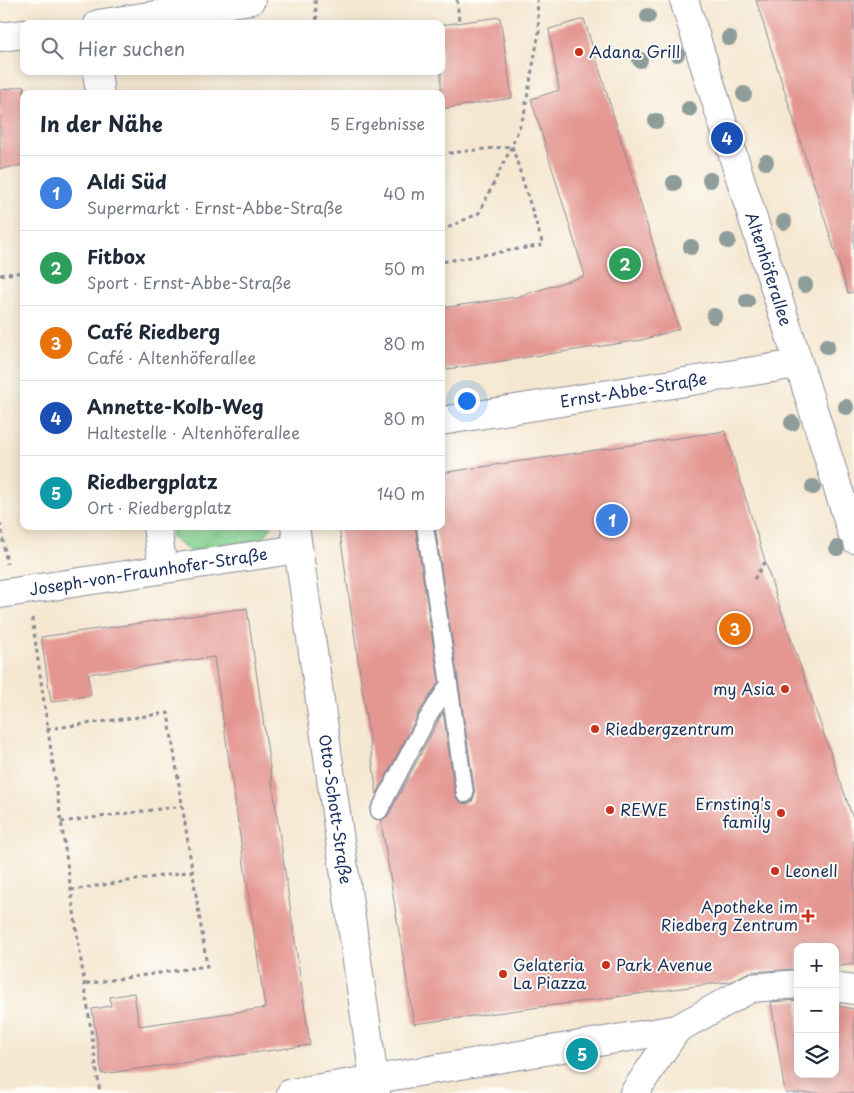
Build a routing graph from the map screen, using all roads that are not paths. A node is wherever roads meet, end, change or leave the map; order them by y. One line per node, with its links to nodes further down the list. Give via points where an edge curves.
1 (250, 0): 3 (street)
2 (684, 0): 8 (street, Altenhöferallee)
3 (123, 20)
4 (20, 34): 5 (street)
5 (0, 37)
6 (98, 75): 7 (street)
7 (99, 90)
8 (797, 364): 9 (street, Ernst-Abbe-Straße); 13 (street, Altenhöferallee)
9 (445, 420)
10 (158, 530): 14 (street)
11 (426, 530): 16 (lane)
12 (296, 538): 14 (street, Joseph-von-Fraunhofer-Straße); 23 (street, Otto-Schott-Straße)
13 (854, 539)
14 (163, 569): 15 (street, Joseph-von-Fraunhofer-Straße)
15 (13, 592)
16 (449, 684): 17 (lane); 18 (lane)
17 (465, 794)
18 (379, 811)
19 (794, 984): 22 (street, via 751,988)
20 (839, 988): 21 (street)
21 (854, 990)
22 (677, 1029): 23 (street); 25 (street)
23 (375, 1086): 24 (street)
24 (290, 1093)
25 (634, 1093)

